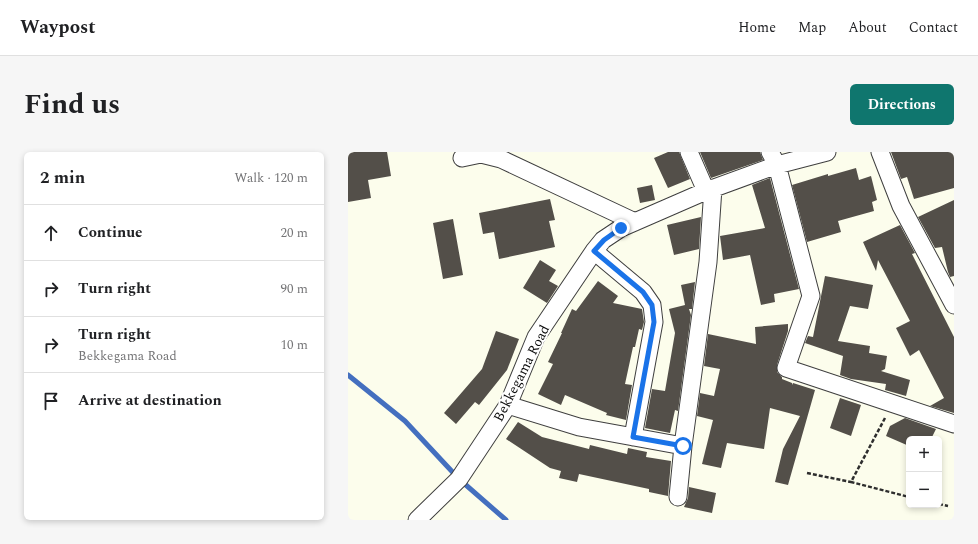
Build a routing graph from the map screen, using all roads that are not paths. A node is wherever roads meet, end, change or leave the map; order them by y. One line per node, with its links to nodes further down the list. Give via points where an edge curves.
1 (689, 152): 6 (street)
2 (827, 152): 5 (street, Bekkegama Road)
3 (880, 152): 9 (street, via 901,206)
4 (462, 158): 7 (street, via 481,154 501,159)
5 (774, 159): 6 (street, Bekkegama Road); 11 (street, via 811,296 786,368)
6 (710, 189): 7 (street, Bekkegama Road); 13 (street, via 708,262)
7 (635, 222): 8 (street, Bekkegama Road, via 604,240)
8 (594, 251): 10 (street, Bekkegama Road, via 536,337); 12 (street, via 643,292 652,305 654,322)
9 (954, 305)
10 (508, 405): 12 (street, via 579,427); 15 (street, Bekkegama Road, via 459,479)
11 (954, 424)
12 (633, 437): 13 (street)
13 (683, 446): 14 (street)
14 (678, 497)
15 (417, 520)

